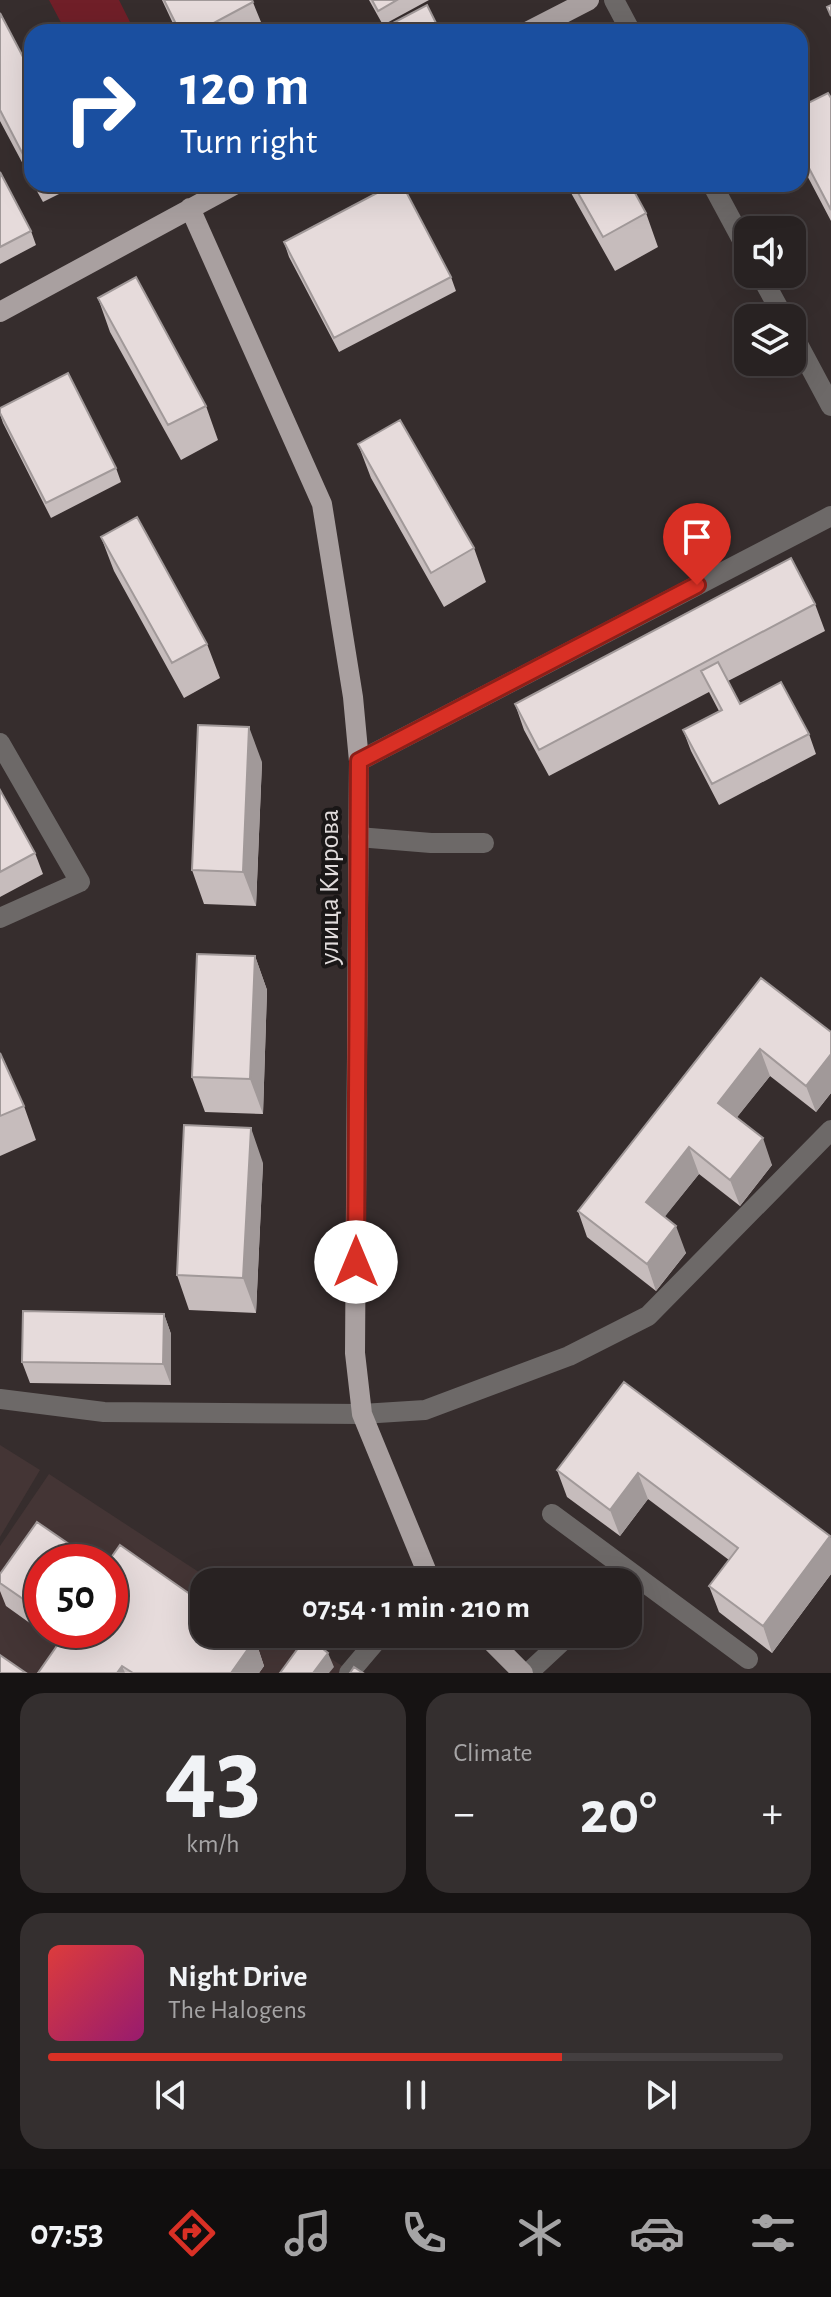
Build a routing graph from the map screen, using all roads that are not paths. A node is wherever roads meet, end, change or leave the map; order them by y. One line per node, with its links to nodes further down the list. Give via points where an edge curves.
1 (589, 0): 3 (main road)
2 (614, 0): 4 (street)
3 (542, 24)
4 (627, 24)
5 (221, 192): 7 (main road)
6 (716, 192): 8 (street)
7 (190, 208): 9 (main road); 14 (main road, улица Кирова, via 322,504)
8 (734, 225)
9 (0, 312)
10 (806, 358): 11 (street)
11 (830, 400)
12 (831, 516): 14 (street)
13 (0, 743): 17 (street, via 80,882)
14 (359, 761): 15 (main road, улица Кирова)
15 (358, 837): 16 (street); 20 (main road, улица Кирова, via 355,1353)
16 (484, 843)
17 (0, 918)
18 (831, 1130): 20 (street, via 648,1316 569,1356 425,1410)
19 (0, 1399): 20 (street, via 104,1412)
20 (362, 1414): 22 (main road, улица Кирова)
21 (552, 1514): 23 (street)
22 (424, 1568)
23 (617, 1568)
24 (642, 1587): 28 (street)
25 (370, 1648): 29 (street)
26 (499, 1648): 30 (main road)
27 (554, 1648): 30 (street)
28 (748, 1659)
29 (349, 1673)
30 (526, 1673)

